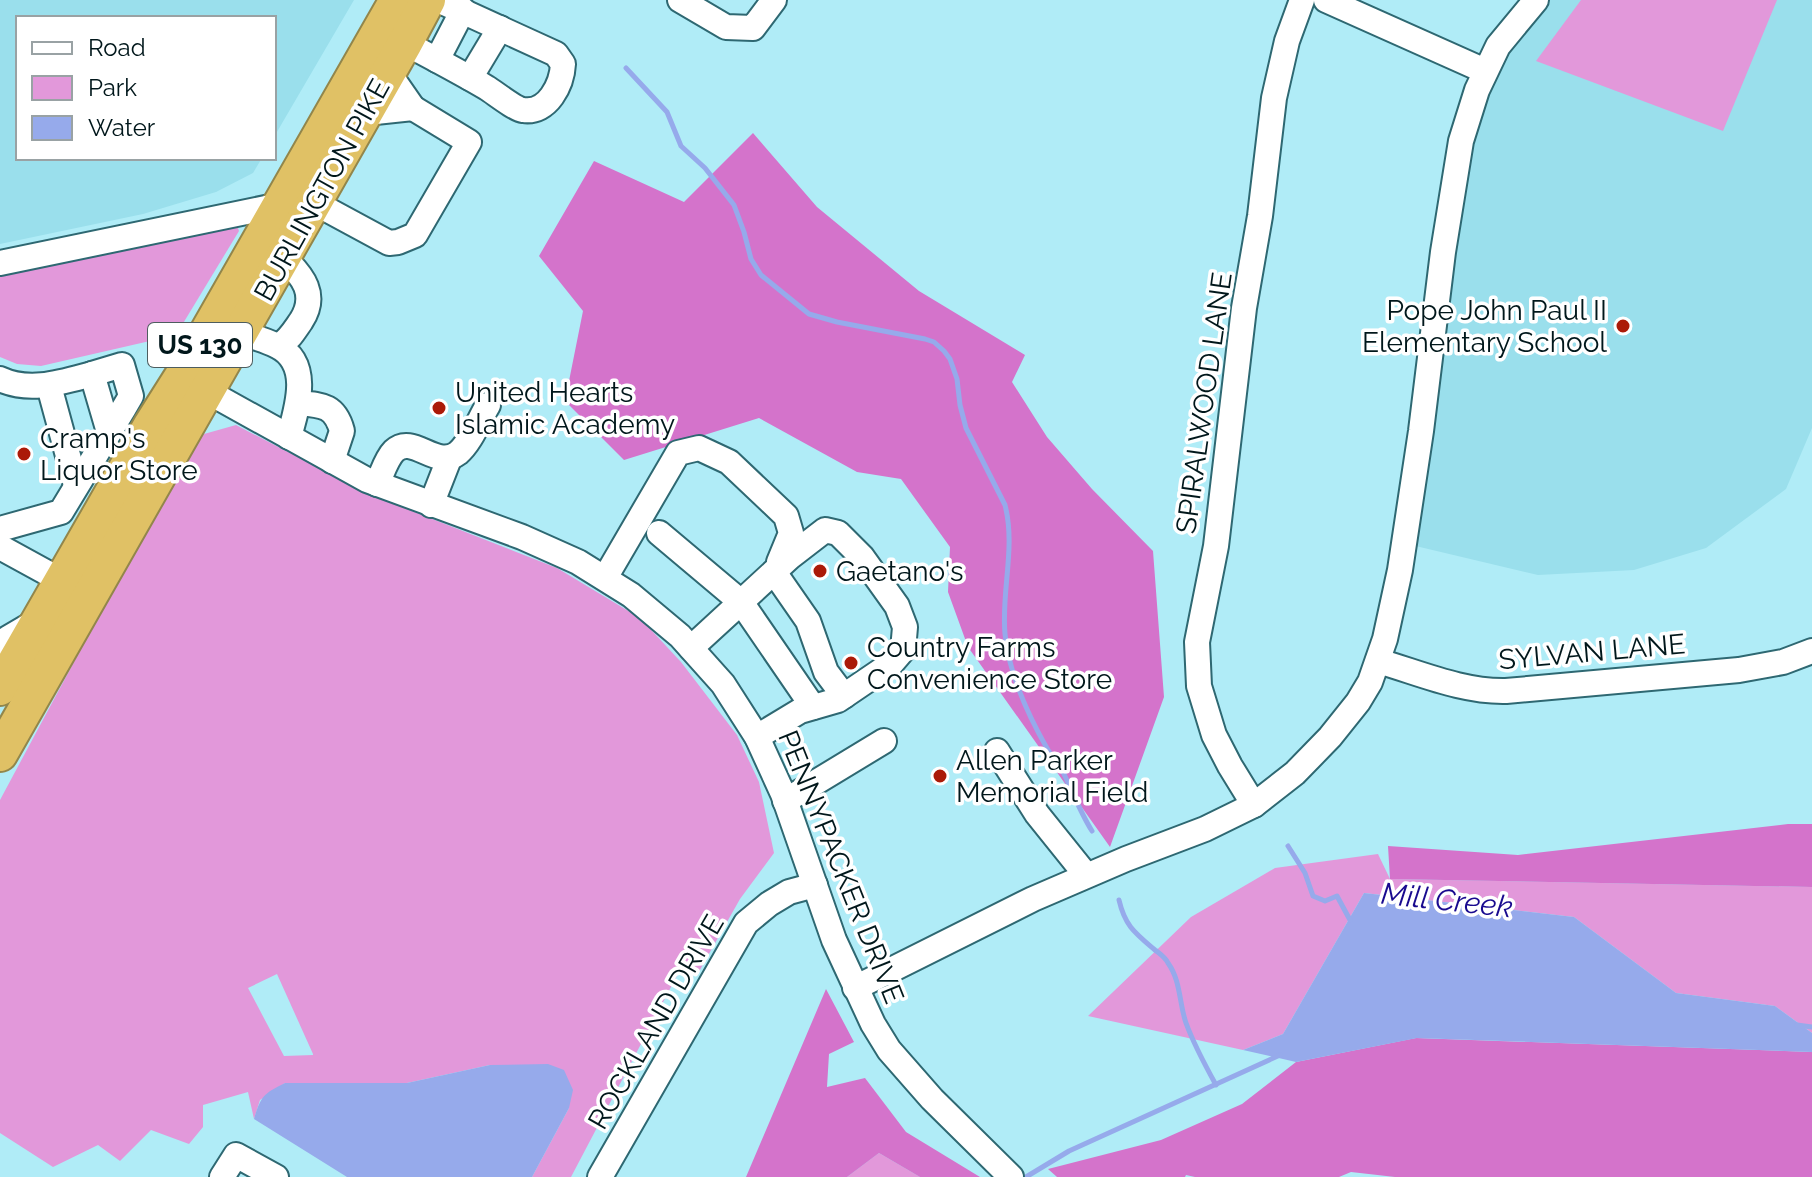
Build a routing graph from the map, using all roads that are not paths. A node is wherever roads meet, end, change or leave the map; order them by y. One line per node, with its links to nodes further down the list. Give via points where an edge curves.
1 (397, 0): 17 (highway, BURLINGTON PIKE / US 130)
2 (428, 0): 11 (highway, BURLINGTON PIKE / US 130)
3 (438, 0): 9 (street)
4 (680, 0): 5 (street, via 726,27 753,28)
5 (774, 0)
6 (1302, 0): 58 (street, SPIRALWOOD LANE, via 1274,98 1228,459 1197,642 1199,686 1214,735)
7 (1326, 0): 13 (street)
8 (1536, 0): 13 (street, via 1498,46)
9 (463, 10): 10 (street); 12 (street)
10 (500, 28): 12 (street); 12 (street, via 556,54 563,64 552,97 541,108 523,111)
11 (397, 58): 12 (street); 14 (street); 15 (highway, BURLINGTON PIKE / US 130)
12 (455, 70)
13 (1485, 71): 49 (street, via 1456,167 1400,570)
14 (413, 108): 15 (street); 16 (street, via 469,142 415,235 389,243)
15 (366, 113): 16 (highway, BURLINGTON PIKE / US 130)
16 (315, 203): 18 (highway, BURLINGTON PIKE / US 130)
17 (280, 205): 19 (street); 24 (highway, BURLINGTON PIKE / US 130)
18 (284, 258): 20 (highway, BURLINGTON PIKE / US 130); 21 (street, via 299,272 309,303)
19 (0, 263)
20 (241, 333): 21 (street); 24 (highway, BURLINGTON PIKE / US 130)
21 (279, 346): 26 (street, via 299,376)
22 (92, 374): 25 (street); 28 (street, via 122,365); 29 (street)
23 (0, 379): 25 (street)
24 (195, 384): 28 (highway, BURLINGTON PIKE / US 130); 30 (street, PENNYPACKER DRIVE); 56 (highway, BURLINGTON PIKE / US 130)
25 (49, 386): 34 (street)
26 (298, 403): 30 (street); 32 (street, via 325,406 335,413 342,431)
27 (488, 405): 31 (street, via 465,446)
28 (137, 416): 29 (street); 38 (highway, BURLINGTON PIKE / US 130)
29 (109, 432): 34 (street)
30 (289, 437): 32 (street, PENNYPACKER DRIVE)
31 (449, 459): 33 (street, via 405,445 396,449); 35 (street)
32 (332, 461): 33 (street, PENNYPACKER DRIVE)
33 (377, 484): 35 (street, PENNYPACKER DRIVE)
34 (76, 485): 36 (street)
35 (431, 505): 42 (street, PENNYPACKER DRIVE, via 550,548)
36 (61, 512): 37 (street); 38 (street)
37 (0, 529)
38 (91, 529): 43 (highway, BURLINGTON PIKE / US 130)
39 (659, 533): 44 (street)
40 (0, 547): 43 (street)
41 (774, 572): 42 (street, via 791,533 786,516 729,462 699,448 678,453); 44 (street); 51 (street, via 808,621 826,672); 51 (street, via 825,530 838,533 897,606 905,627 903,650)
42 (605, 578): 46 (street, PENNYPACKER DRIVE)
43 (62, 581): 45 (highway, BURLINGTON PIKE / US 130)
44 (741, 602): 46 (street); 52 (street)
45 (39, 620): 48 (street, via 8,638); 50 (highway, BURLINGTON PIKE / US 130)
46 (691, 648): 53 (street, PENNYPACKER DRIVE, via 723,684)
47 (1812, 651): 49 (street, SYLVAN LANE, via 1739,670 1492,692)
48 (0, 652)
49 (1378, 661): 58 (street, via 1358,702 1330,737)
50 (0, 688)
51 (844, 696): 52 (street)
52 (813, 707): 53 (street)
53 (757, 737): 57 (street, PENNYPACKER DRIVE)
54 (884, 741): 57 (street)
55 (997, 751): 59 (street, via 1037,814)
56 (0, 754)
57 (785, 801): 60 (street, PENNYPACKER DRIVE)
58 (1254, 805): 59 (street)
59 (1086, 875): 61 (street)
60 (815, 885): 61 (street, PENNYPACKER DRIVE); 65 (street, ROCKLAND DRIVE, via 789,892 746,923)
61 (855, 988): 62 (street, PENNYPACKER DRIVE, via 889,1050)
62 (1006, 1173)
63 (222, 1177): 64 (street, via 236,1155)
64 (276, 1177)
65 (600, 1177)

